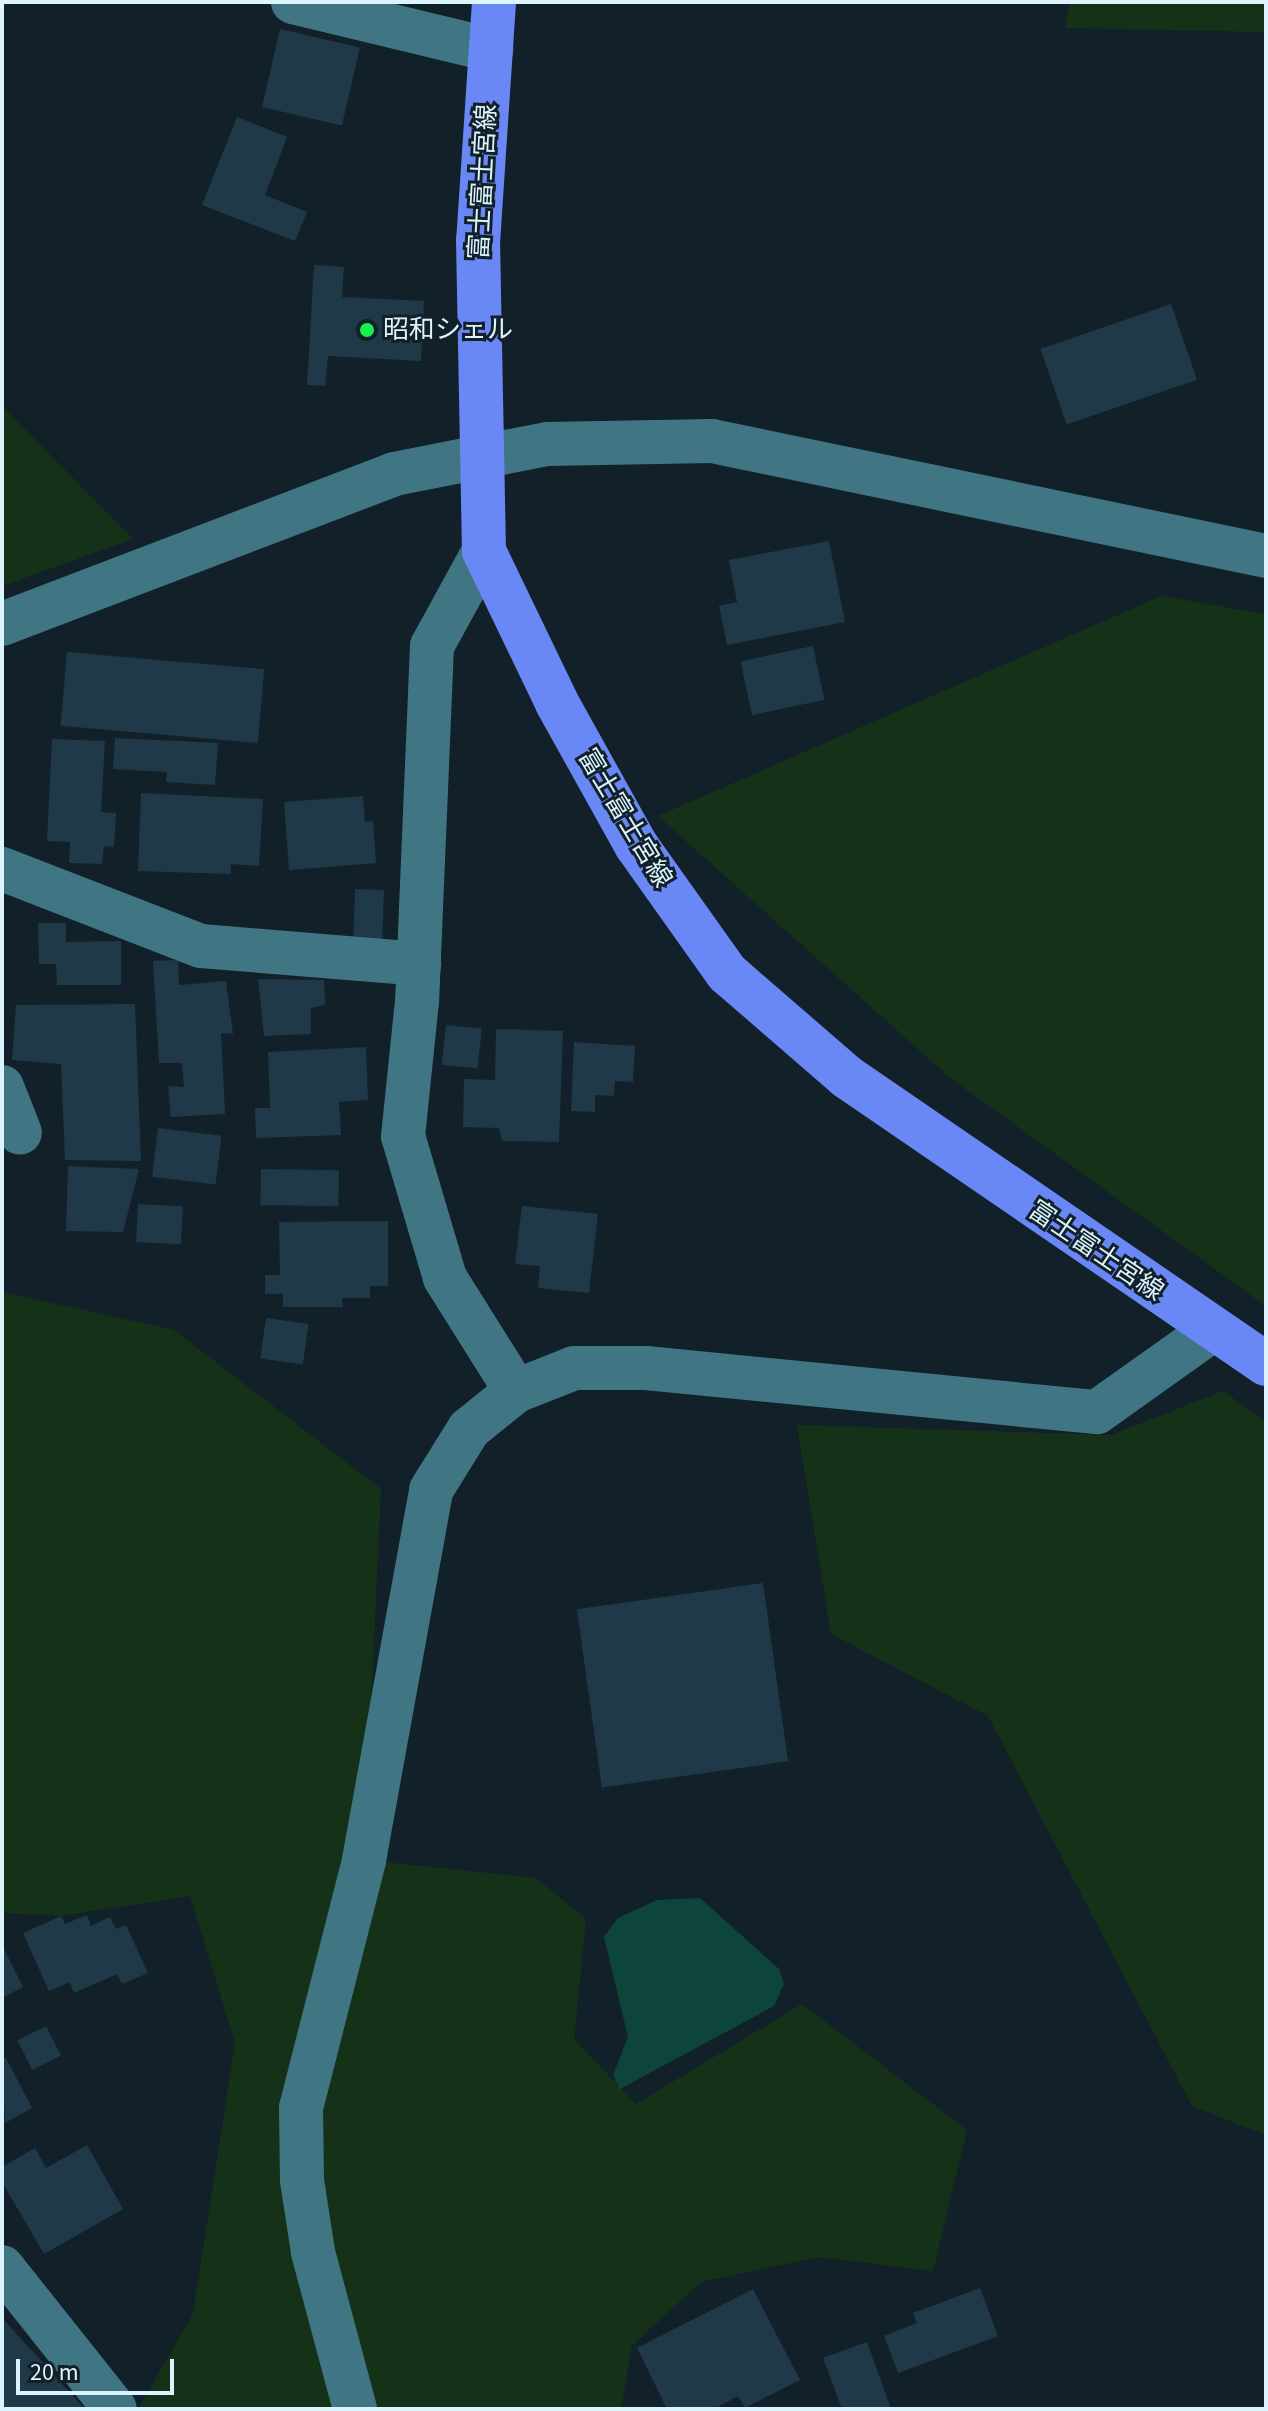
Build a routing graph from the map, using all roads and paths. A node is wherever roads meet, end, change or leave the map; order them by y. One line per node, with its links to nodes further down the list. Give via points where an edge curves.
1 (293, 2): 3 (street)
2 (494, 2): 3 (main road, 富士富士宮線)
3 (491, 50): 4 (main road, 富士富士宮線, via 478,240)
4 (478, 453): 5 (main road, 富士富士宮線); 6 (street, via 547,444 712,441); 7 (street, via 394,474)
5 (484, 551): 9 (street, via 432,646); 12 (main road, 富士富士宮線, via 557,703 636,845 727,973 847,1077)
6 (1266, 556)
7 (2, 624)
8 (2, 869): 9 (street, via 201,946)
9 (419, 964): 14 (street, via 403,1136 445,1278)
10 (2, 1087): 11 (street)
11 (20, 1133)
12 (1214, 1329): 13 (main road, 富士富士宮線); 14 (street, via 1097,1412 646,1368 574,1368)
13 (1266, 1364)
14 (516, 1391): 17 (street, via 469,1429 431,1490 364,1860 301,2108 302,2180 313,2252)
15 (2, 2267): 16 (street)
16 (115, 2409)
17 (355, 2409)

